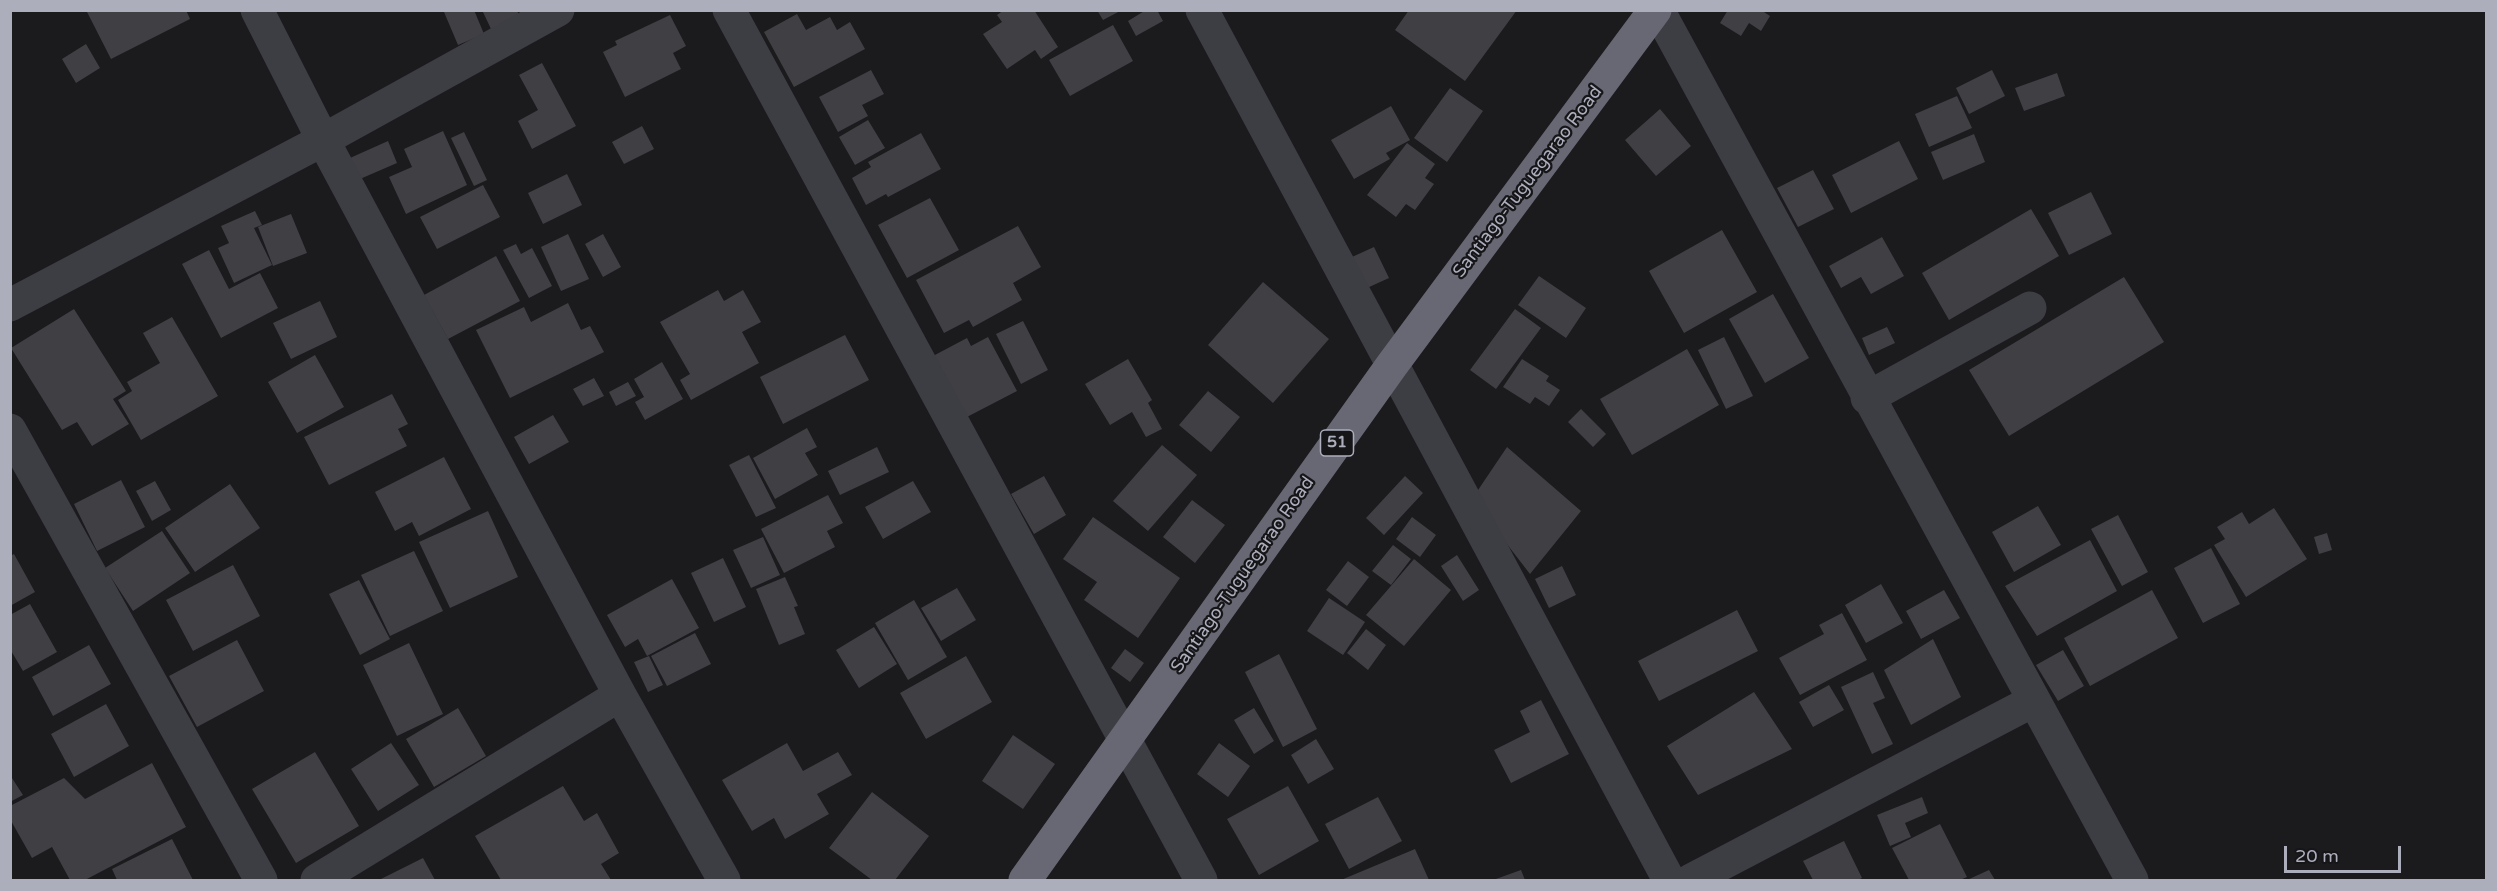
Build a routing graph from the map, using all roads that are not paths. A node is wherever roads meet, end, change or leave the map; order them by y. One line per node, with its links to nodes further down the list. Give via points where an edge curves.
1 (257, 10): 6 (street)
2 (558, 10): 6 (street)
3 (729, 10): 14 (street)
4 (1202, 10): 9 (street)
5 (1657, 10): 9 (highway, Santiago-Tuguegarao Road / 51); 10 (street)
6 (323, 140): 7 (street); 12 (street)
7 (10, 305)
8 (2030, 308): 10 (street)
9 (1392, 365): 14 (highway, Santiago-Tuguegarao Road / 51); 20 (street)
10 (1867, 398): 13 (street)
11 (10, 430): 15 (street)
12 (620, 695): 16 (street); 17 (street)
13 (2033, 701): 21 (street); 22 (street)
14 (1125, 742): 18 (highway, Santiago-Tuguegarao Road / 51); 19 (street)
15 (261, 880)
16 (317, 880)
17 (724, 880)
18 (1026, 880)
19 (1201, 880)
20 (1669, 880)
21 (1691, 880)
22 (2132, 880)

